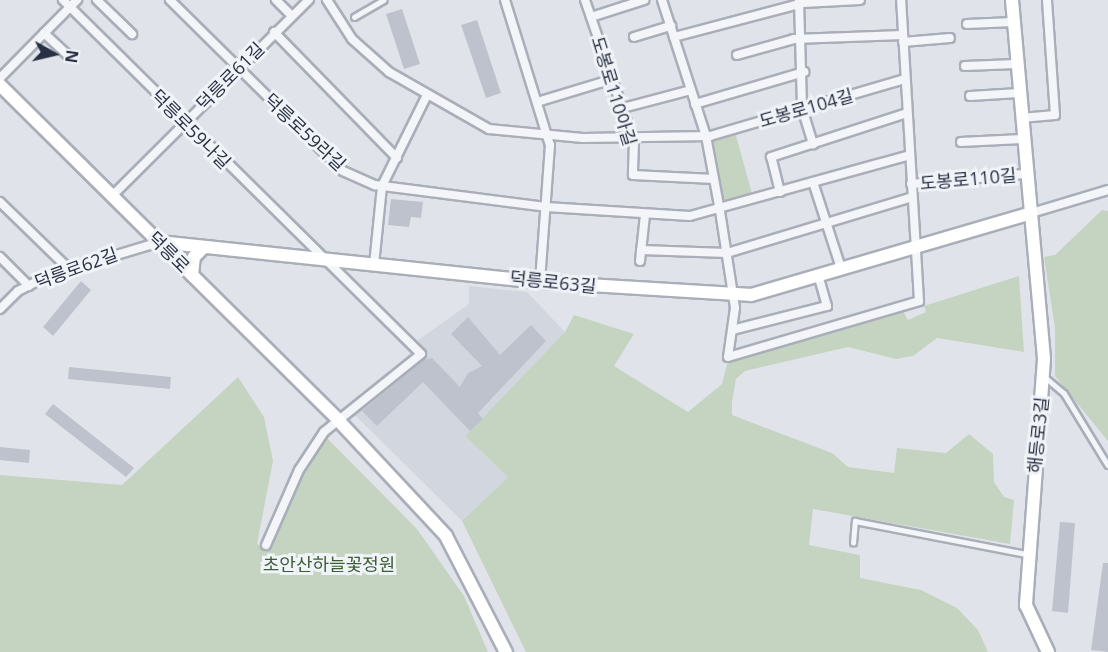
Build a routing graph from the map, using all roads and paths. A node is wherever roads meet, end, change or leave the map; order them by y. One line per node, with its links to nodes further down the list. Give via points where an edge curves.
1 (63, 0): 18 (street, 덕릉로59나길)
2 (77, 0): 18 (street)
3 (97, 0): 27 (street)
4 (170, 0): 37 (street, 덕릉로59라길)
5 (276, 0): 19 (street)
6 (309, 0): 19 (street, 덕릉로61길)
7 (327, 0): 46 (street, 도봉로104길, via 352,39)
8 (384, 0): 20 (lane)
9 (505, 0): 47 (street)
10 (585, 0): 21 (street, 도봉로110아길)
11 (644, 0): 21 (street)
12 (662, 0): 24 (street)
13 (860, 0): 17 (street)
14 (901, 0): 32 (street)
15 (1012, 0): 22 (street, 도봉로110길)
16 (1047, 0): 52 (street, via 1055,115)
17 (799, 2): 28 (street); 31 (street)
18 (70, 7): 26 (street); 53 (street, 덕릉로59나길)
19 (291, 15): 25 (street, 덕릉로61길)
20 (354, 17)
21 (591, 17): 41 (street, 도봉로110아길)
22 (1013, 22): 23 (street); 35 (street, 도봉로110길)
23 (967, 24)
24 (671, 26): 28 (street); 29 (street)
25 (274, 32): 37 (street, 덕릉로61길); 61 (street, 덕릉로61길)
26 (44, 33): 34 (street); 39 (street)
27 (132, 34)
28 (674, 37): 43 (street)
29 (634, 38)
30 (950, 38): 32 (street)
31 (801, 39): 32 (street); 33 (street); 38 (street)
32 (903, 39): 40 (street)
33 (737, 55)
34 (70, 57)
35 (1016, 64): 36 (street); 44 (street, 도봉로110길)
36 (965, 66)
37 (238, 68): 53 (street, 덕릉로61길); 66 (street, 덕릉로59라길, via 343,171)
38 (804, 72): 48 (street, 도봉로104길); 49 (street)
39 (0, 78)
40 (905, 79): 49 (street, 도봉로104길); 51 (street)
41 (610, 80): 47 (street); 50 (street, 도봉로110아길)
42 (0, 85): 69 (street, 덕릉로)
43 (691, 90): 48 (street); 50 (street)
44 (1019, 93): 45 (street); 52 (street, 도봉로110길)
45 (970, 96)
46 (426, 98): 54 (street, 도봉로104길, via 489,129); 61 (street)
47 (537, 102): 54 (street)
48 (695, 104): 55 (street)
49 (802, 108): 55 (street, 도봉로104길); 59 (street)
50 (619, 109): 56 (street, 도봉로110아길)
51 (907, 113): 59 (street); 60 (street)
52 (1021, 118): 57 (street, 도봉로110길)
53 (184, 122): 69 (street, 덕릉로61길); 83 (street, 덕릉로59나길)
54 (547, 135): 56 (street, 도봉로104길); 72 (street)
55 (706, 136): 56 (street, 도봉로104길); 63 (street)
56 (629, 138): 63 (street, 도봉로110아길, via 634,142 633,175)
57 (1022, 139): 58 (street, 도봉로110길); 62 (street, 도봉로110길)
58 (961, 142)
59 (813, 144): 68 (street, via 771,157)
60 (910, 155): 64 (street); 65 (street)
61 (397, 158): 66 (street)
62 (1024, 174): 65 (street, 도봉로110길); 74 (street, 도봉로110길)
63 (714, 179): 73 (street)
64 (813, 182): 68 (street); 76 (street)
65 (911, 184): 70 (street)
66 (382, 186): 72 (street, 덕릉로59라길); 85 (street)
67 (1108, 190): 74 (street)
68 (780, 192): 73 (street)
69 (112, 196): 77 (street, 덕릉로)
70 (912, 197): 76 (street); 79 (street)
71 (0, 202): 87 (street)
72 (546, 207): 75 (street); 90 (street)
73 (720, 211): 75 (street); 81 (street)
74 (1028, 214): 79 (street, 덕릉로63길); 95 (street, 해등로3길)
75 (645, 215): 80 (street)
76 (826, 222): 81 (street); 86 (street)
77 (159, 243): 78 (street, 덕릉로63길); 87 (street, 덕릉로62길); 88 (street, 덕릉로)
78 (204, 247): 83 (street, 덕릉로63길); 88 (street, via 194,257)
79 (915, 247): 86 (street, 덕릉로63길); 94 (street, via 919,302 728,357)
80 (641, 250): 81 (street); 84 (street)
81 (727, 253): 92 (street)
82 (0, 258): 91 (street)
83 (319, 258): 85 (street, 덕릉로63길); 96 (street, via 421,354)
84 (640, 261)
85 (374, 265): 90 (street, 덕릉로63길)
86 (841, 268): 89 (street, 덕릉로63길)
87 (69, 269): 91 (street, 덕릉로62길)
88 (192, 275): 96 (street, 덕릉로)
89 (818, 275): 92 (street, 덕릉로63길); 94 (street, via 827,306)
90 (540, 282): 92 (street, 덕릉로63길)
91 (29, 286): 93 (street, 덕릉로62길)
92 (732, 295): 94 (street)
93 (0, 309)
94 (732, 330)
95 (1043, 376): 97 (lane, via 1064,393); 100 (street, 해등로3길)
96 (338, 420): 99 (street, via 299,470); 101 (street, 덕릉로, via 446,536)
97 (1108, 465)
98 (853, 543): 100 (lane, via 855,521)
99 (266, 545)
100 (1026, 554): 102 (street, 해등로3길, via 1026,605)
101 (506, 652)
102 (1048, 652)

